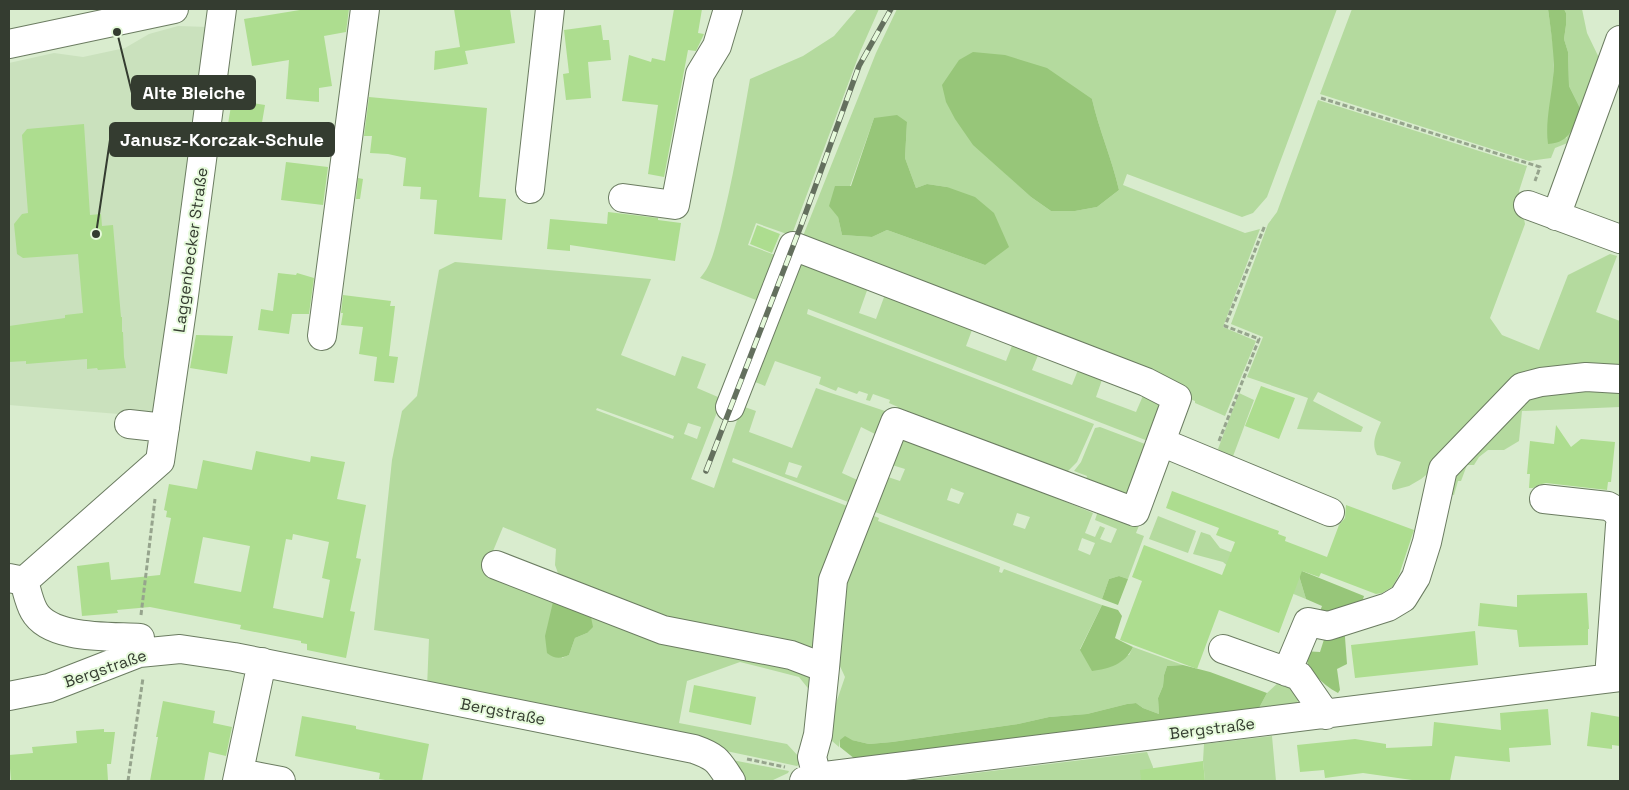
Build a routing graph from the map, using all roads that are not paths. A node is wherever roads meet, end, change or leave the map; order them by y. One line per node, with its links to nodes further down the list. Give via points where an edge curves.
1 (174, 9): 7 (street)
2 (222, 9): 17 (street, Laggenbecker Straße)
3 (364, 9): 13 (street)
4 (550, 9): 8 (street)
5 (728, 9): 9 (street, via 717,46 700,74 675,205)
6 (1620, 40): 11 (street)
7 (9, 44)
8 (530, 189)
9 (623, 198)
10 (1528, 205): 11 (street)
11 (1556, 216): 12 (street)
12 (1620, 239)
13 (322, 336)
14 (1620, 379): 29 (street, via 1586,377 1522,387 1443,469 1427,542 1416,577 1403,598 1388,607 1328,626 1308,622)
15 (730, 407): 18 (street, via 793,246 1146,382 1177,398)
16 (129, 424): 17 (street)
17 (164, 428): 24 (street, Laggenbecker Straße, via 160,461)
18 (1161, 442): 20 (street); 28 (street, via 1135,512 895,422 833,580)
19 (1544, 499): 21 (street, via 1608,506)
20 (1330, 512)
21 (1620, 517)
22 (1620, 525): 30 (street)
23 (496, 565): 28 (street, via 662,630 791,655)
24 (16, 579): 25 (street, via 44,623 65,632)
25 (140, 638)
26 (1223, 649): 29 (street)
27 (262, 662): 31 (street, Bergstraße, via 180,649 139,652 49,688); 33 (street); 36 (street, Bergstraße, via 694,750 710,755)
28 (825, 668): 34 (street)
29 (1287, 672): 32 (street, via 1299,676)
30 (1615, 678): 32 (street, Bergstraße)
31 (9, 696)
32 (1326, 715): 34 (street, Bergstraße)
33 (238, 777): 35 (street)
34 (810, 779)
35 (281, 781)
36 (731, 781)

